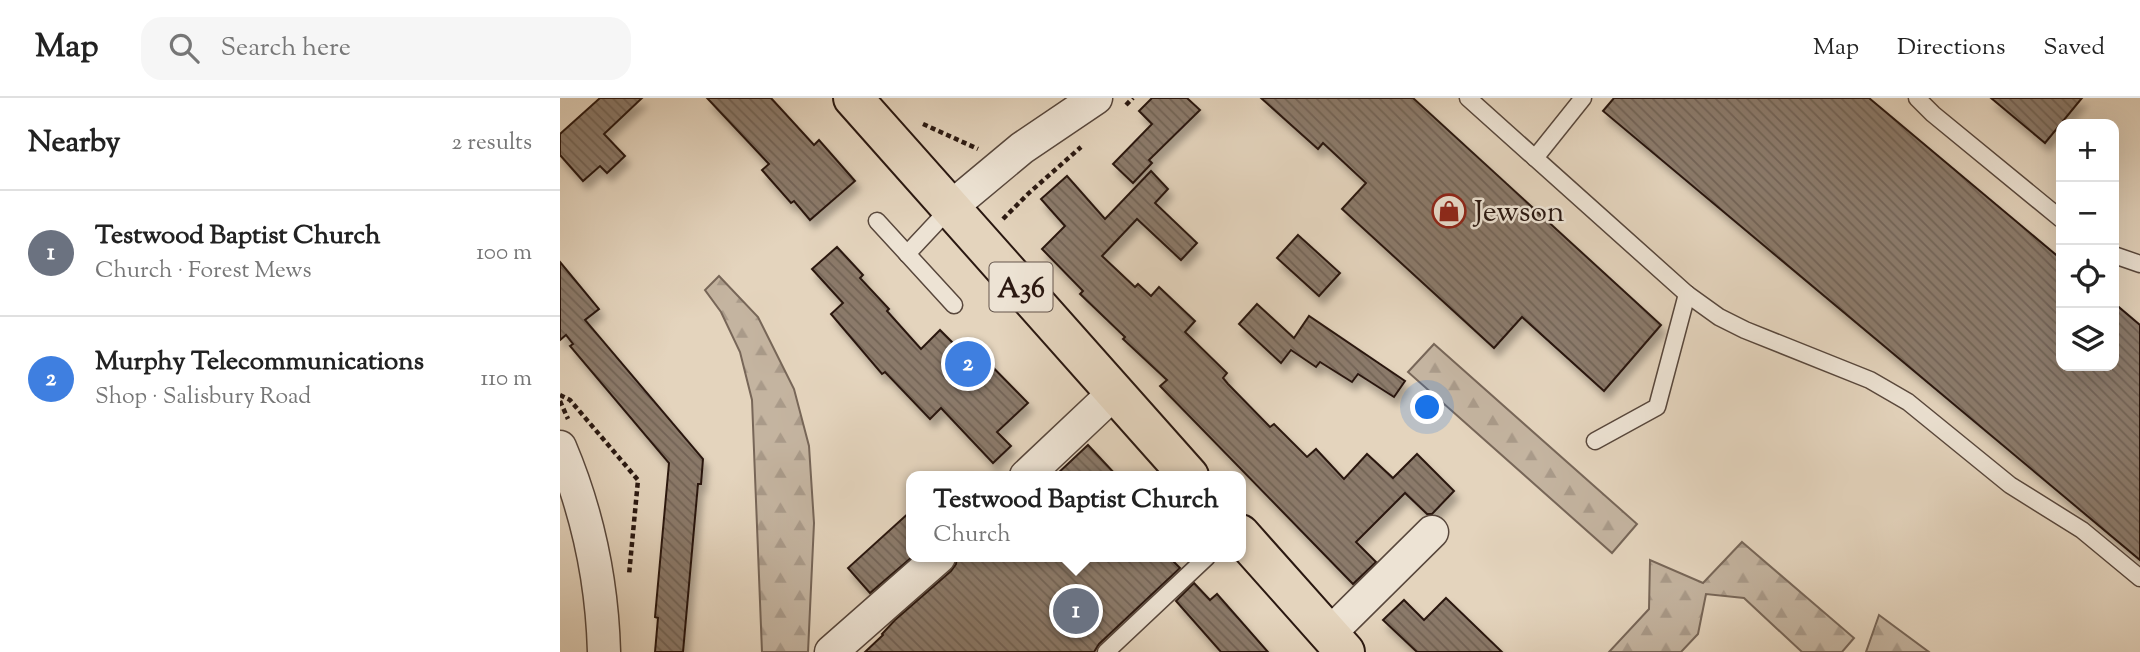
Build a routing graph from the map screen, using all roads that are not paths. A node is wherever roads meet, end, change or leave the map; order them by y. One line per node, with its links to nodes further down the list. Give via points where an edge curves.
1 (853, 98): 7 (main road, A36)
2 (1468, 98): 6 (lane)
3 (1583, 98): 6 (lane)
4 (1917, 98): 8 (lane)
5 (1107, 104): 7 (street, via 1046,130)
6 (1535, 158): 13 (lane)
7 (950, 208): 10 (lane); 15 (main road, A36)
8 (2056, 215)
9 (877, 221): 10 (lane)
10 (907, 254): 14 (lane)
11 (2119, 258): 12 (lane)
12 (2140, 264)
13 (1688, 294): 16 (lane, via 1657,407); 24 (lane, via 1745,330 1870,380 1908,402 2010,485 2082,530)
14 (954, 304)
15 (1115, 392): 18 (street); 19 (main road, A36)
16 (1595, 441)
17 (560, 447): 26 (street, via 594,550)
18 (1031, 471)
19 (1176, 471)
20 (1433, 531): 25 (street)
21 (1246, 540): 25 (main road)
22 (933, 562): 27 (street)
23 (1195, 562): 28 (lane)
24 (2140, 578)
25 (1337, 643)
26 (604, 652)
27 (831, 652)
28 (1106, 652)

